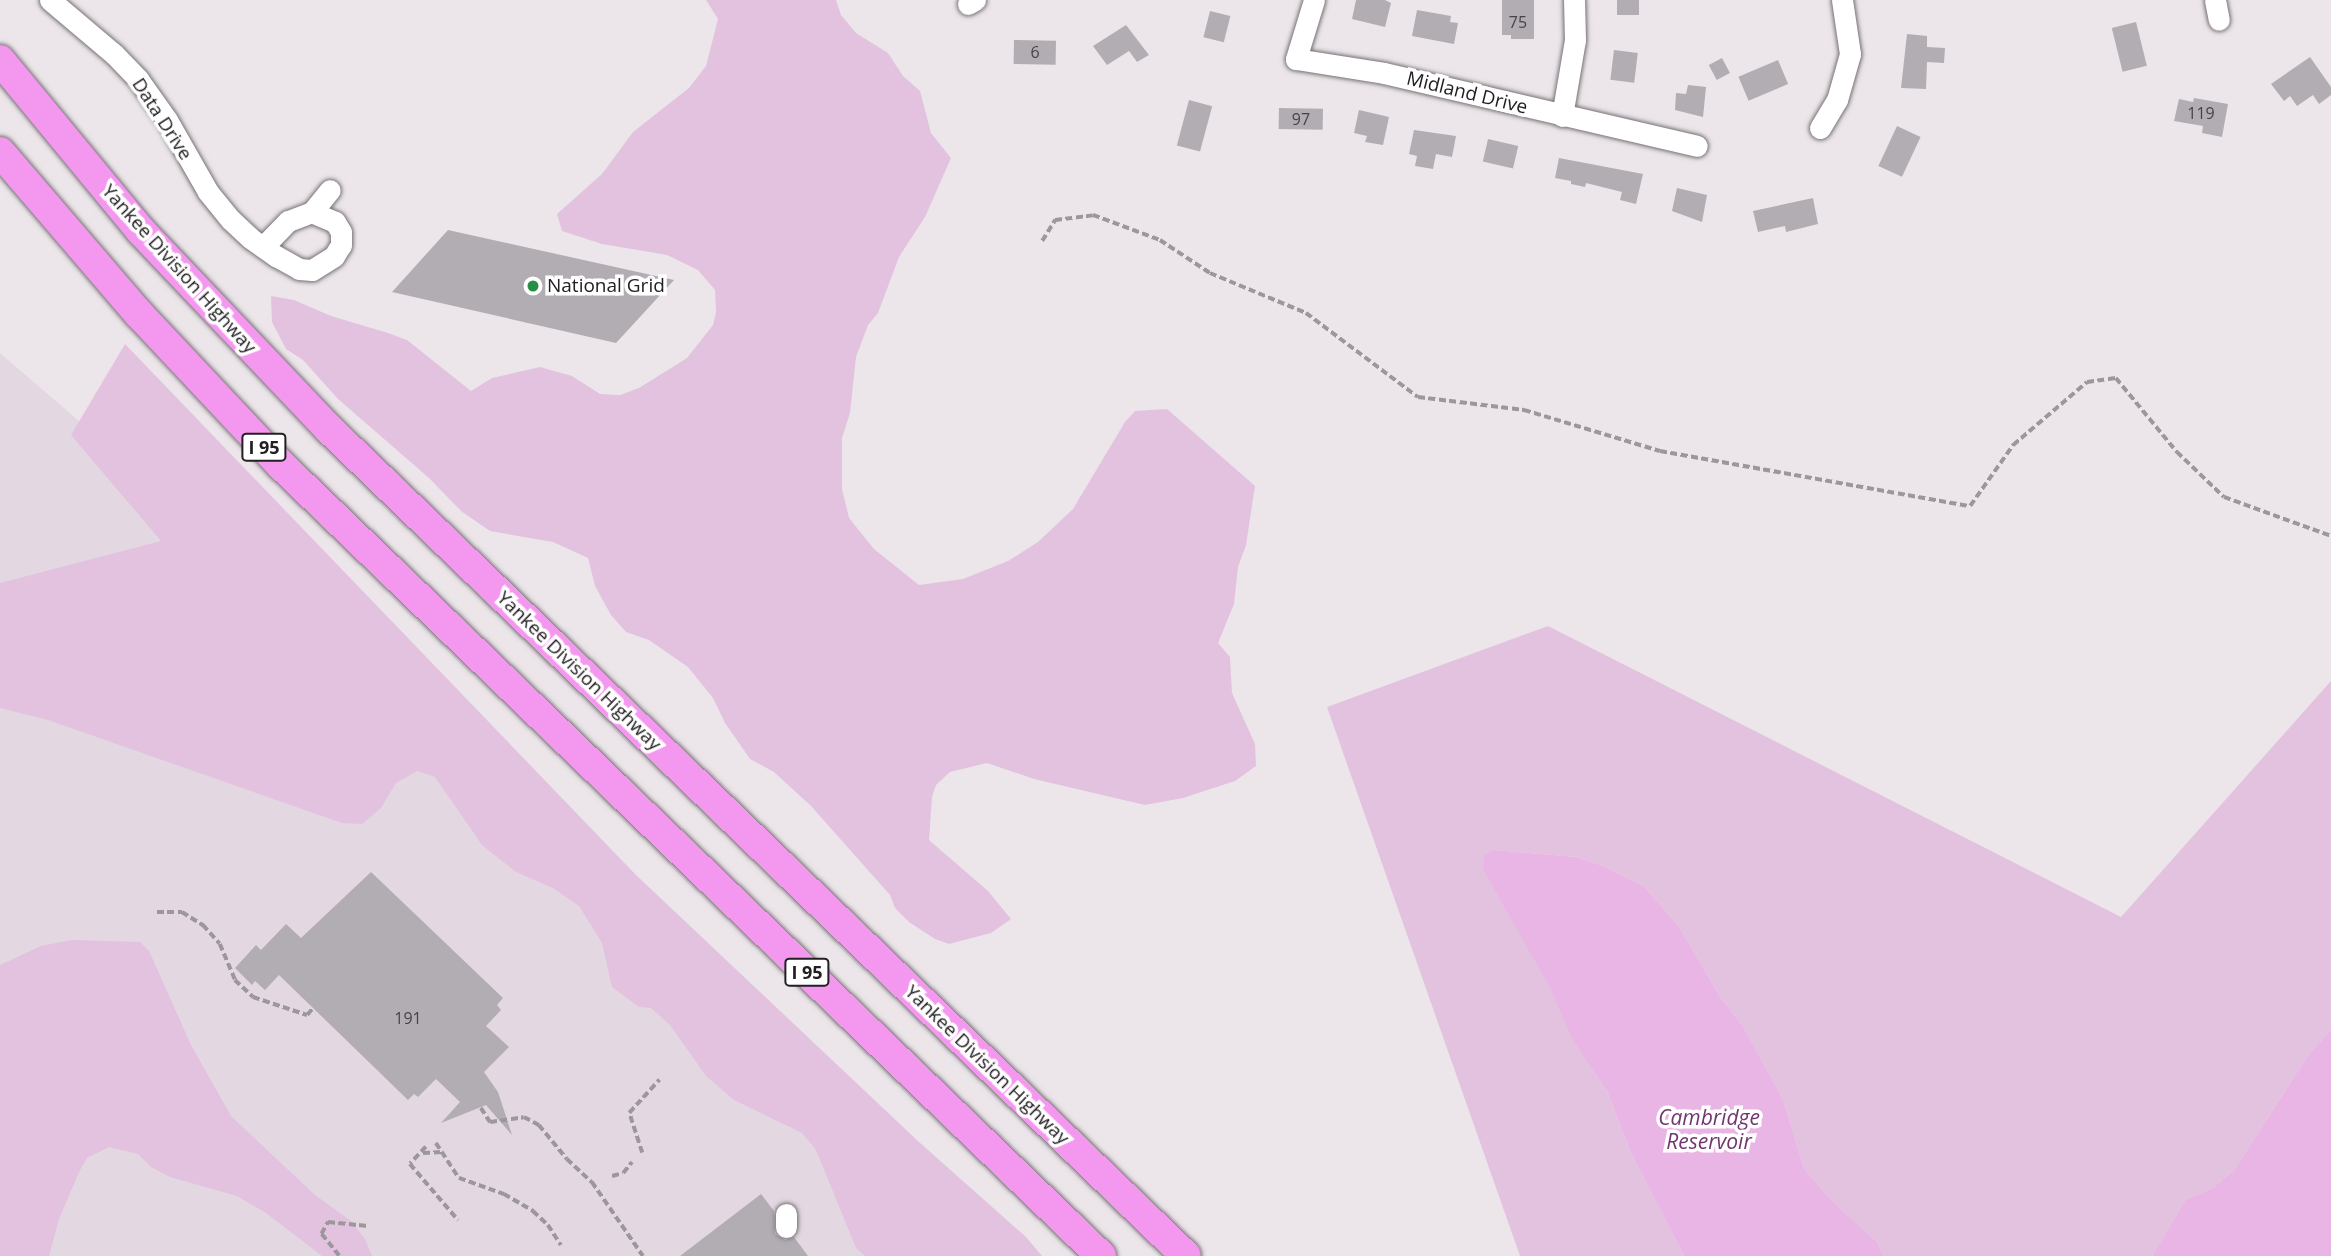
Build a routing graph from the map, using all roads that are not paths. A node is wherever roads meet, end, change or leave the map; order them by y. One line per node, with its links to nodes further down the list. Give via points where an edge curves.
1 (50, 0): 12 (street, Data Drive, via 138,79 208,192 230,220)
2 (1314, 0): 6 (street, Midland Drive, via 1296,59 1384,73)
3 (1574, 0): 6 (street, via 1576,40)
4 (1842, 0): 7 (street, via 1850,54 1837,100)
5 (0, 60): 14 (highway, Yankee Division Highway, via 141,230 309,409)
6 (1562, 116): 8 (street, Midland Drive)
7 (1820, 128)
8 (1697, 146)
9 (0, 152): 13 (highway, I 95, via 139,314 281,464)
10 (330, 190): 11 (street)
11 (312, 212): 12 (street, via 288,222); 12 (street, Data Drive, via 335,222 341,232 341,245 323,265 299,269)
12 (263, 247)
13 (1064, 1221): 15 (highway); 16 (highway, I 95)
14 (1157, 1228): 17 (highway, Yankee Division Highway); 18 (highway)
15 (1086, 1256)
16 (1101, 1256)
17 (1186, 1256)
18 (1208, 1256)

